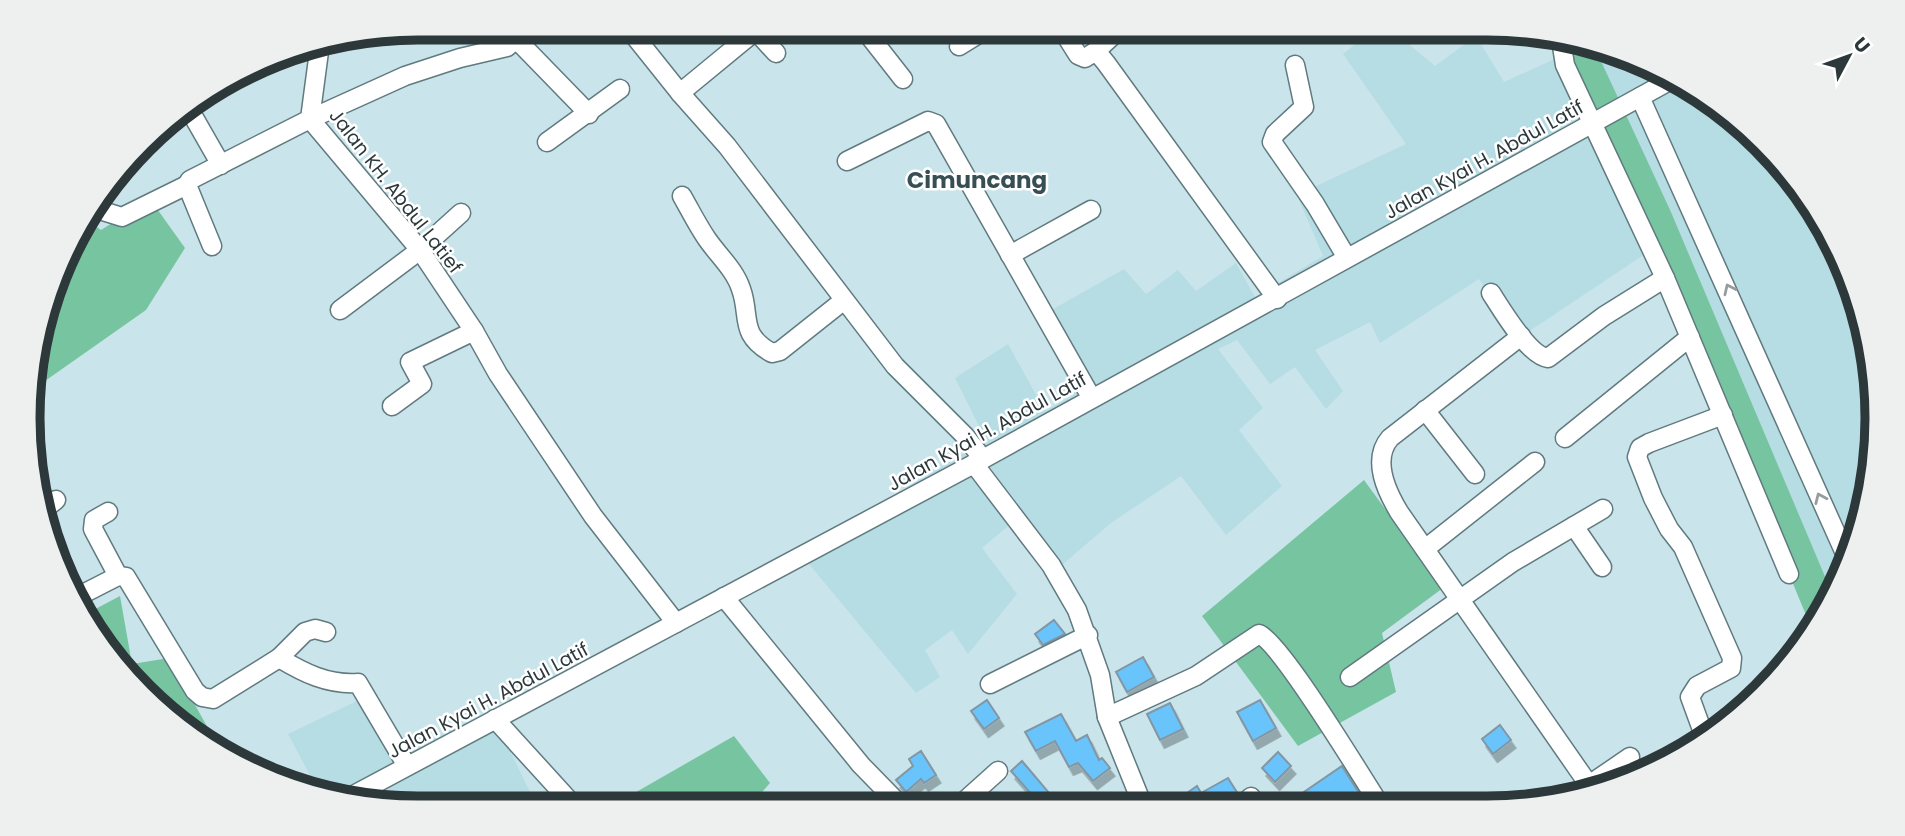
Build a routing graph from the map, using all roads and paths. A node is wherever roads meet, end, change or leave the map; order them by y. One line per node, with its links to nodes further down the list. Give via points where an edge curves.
1 (517, 40): 23 (street, Jalan KH. Abdul Latief, via 508,47 405,76)
2 (529, 40): 21 (street)
3 (638, 40): 19 (street)
4 (743, 40): 19 (street)
5 (765, 40): 14 (street)
6 (872, 40): 16 (street)
7 (969, 40): 10 (street)
8 (1069, 40): 12 (street, via 1082,58)
9 (1108, 40): 12 (street)
10 (959, 46)
11 (1562, 48): 24 (street, via 1565,65)
12 (1097, 51): 39 (street)
13 (319, 53): 23 (street)
14 (776, 53)
15 (1295, 65): 36 (street, via 1304,107 1272,142)
16 (903, 79)
17 (1663, 84): 20 (street, Jalan Kyai H. Abdul Latif)
18 (620, 89): 21 (street)
19 (680, 93): 40 (street, via 727,146)
20 (1640, 97): 24 (street, Jalan Kyai H. Abdul Latif); 56 (street, one-way to 20)
21 (589, 114): 25 (street)
22 (192, 115): 27 (street)
23 (310, 119): 27 (street); 34 (street, Jalan KH. Abdul Latief)
24 (1594, 122): 36 (street, Jalan Kyai H. Abdul Latif); 37 (street)
25 (547, 142)
26 (847, 161): 35 (street, via 932,121)
27 (221, 165): 28 (street, via 190,180)
28 (187, 186): 31 (street, via 122,217); 33 (street)
29 (682, 196): 40 (street, via 738,280 747,328 767,350 780,351)
30 (1091, 210): 35 (street)
31 (102, 211)
32 (461, 213): 34 (street)
33 (212, 246)
34 (420, 250): 41 (street); 42 (street, Jalan KH. Abdul Latief)
35 (1010, 255): 45 (street)
36 (1347, 258): 39 (street, Jalan Kyai H. Abdul Latif)
37 (1665, 278): 43 (street, via 1548,358 1540,356); 44 (street)
38 (1491, 293): 43 (street)
39 (1277, 299): 45 (street, Jalan Kyai H. Abdul Latif)
40 (843, 301): 50 (street, via 895,366 965,436)
41 (340, 310)
42 (474, 331): 46 (street, via 411,362 422,384); 64 (street, Jalan KH. Abdul Latief, via 593,516)
43 (1521, 336): 47 (street)
44 (1690, 337): 48 (street); 49 (street)
45 (1091, 397): 50 (street, Jalan Kyai H. Abdul Latif)
46 (392, 406)
47 (1425, 410): 52 (street); 57 (street, via 1386,443 1382,473 1387,491)
48 (1723, 415): 59 (street); 72 (street, via 1648,443 1637,457 1732,658 1731,668 1697,686 1689,697)
49 (1565, 438)
50 (979, 461): 62 (street, Jalan Kyai H. Abdul Latif); 66 (street, via 1051,565)
51 (1535, 462): 57 (street)
52 (1475, 474)
53 (1603, 509): 55 (street)
54 (108, 512): 60 (street, via 94,520 93,529)
55 (1574, 526): 58 (street); 63 (street)
56 (1842, 547)
57 (1425, 549): 63 (street)
58 (1601, 567)
59 (1789, 574)
60 (118, 576): 61 (street); 67 (street, via 131,584 202,697 213,699)
61 (84, 594)
62 (724, 597): 64 (street, Jalan Kyai H. Abdul Latif); 80 (street)
63 (1460, 600): 68 (street); 77 (street)
64 (676, 623): 71 (street, Jalan Kyai H. Abdul Latif)
65 (326, 632): 67 (street, via 305,632)
66 (1088, 635): 69 (street); 70 (street)
67 (279, 658): 74 (street, via 306,674 339,684 358,683)
68 (1350, 677)
69 (990, 684)
70 (1107, 717): 82 (street); 83 (street, via 1196,676 1259,634 1288,667)
71 (495, 719): 74 (street, Jalan Kyai H. Abdul Latif); 79 (street)
72 (1701, 729)
73 (1630, 757): 76 (street)
74 (407, 766): 78 (street, Jalan Kyai H. Abdul Latif)
75 (998, 771): 81 (street)
76 (1603, 778)
77 (1585, 783)
78 (360, 791)
79 (566, 796)
80 (891, 796)
81 (970, 796)
82 (1139, 796)
83 (1374, 796)

